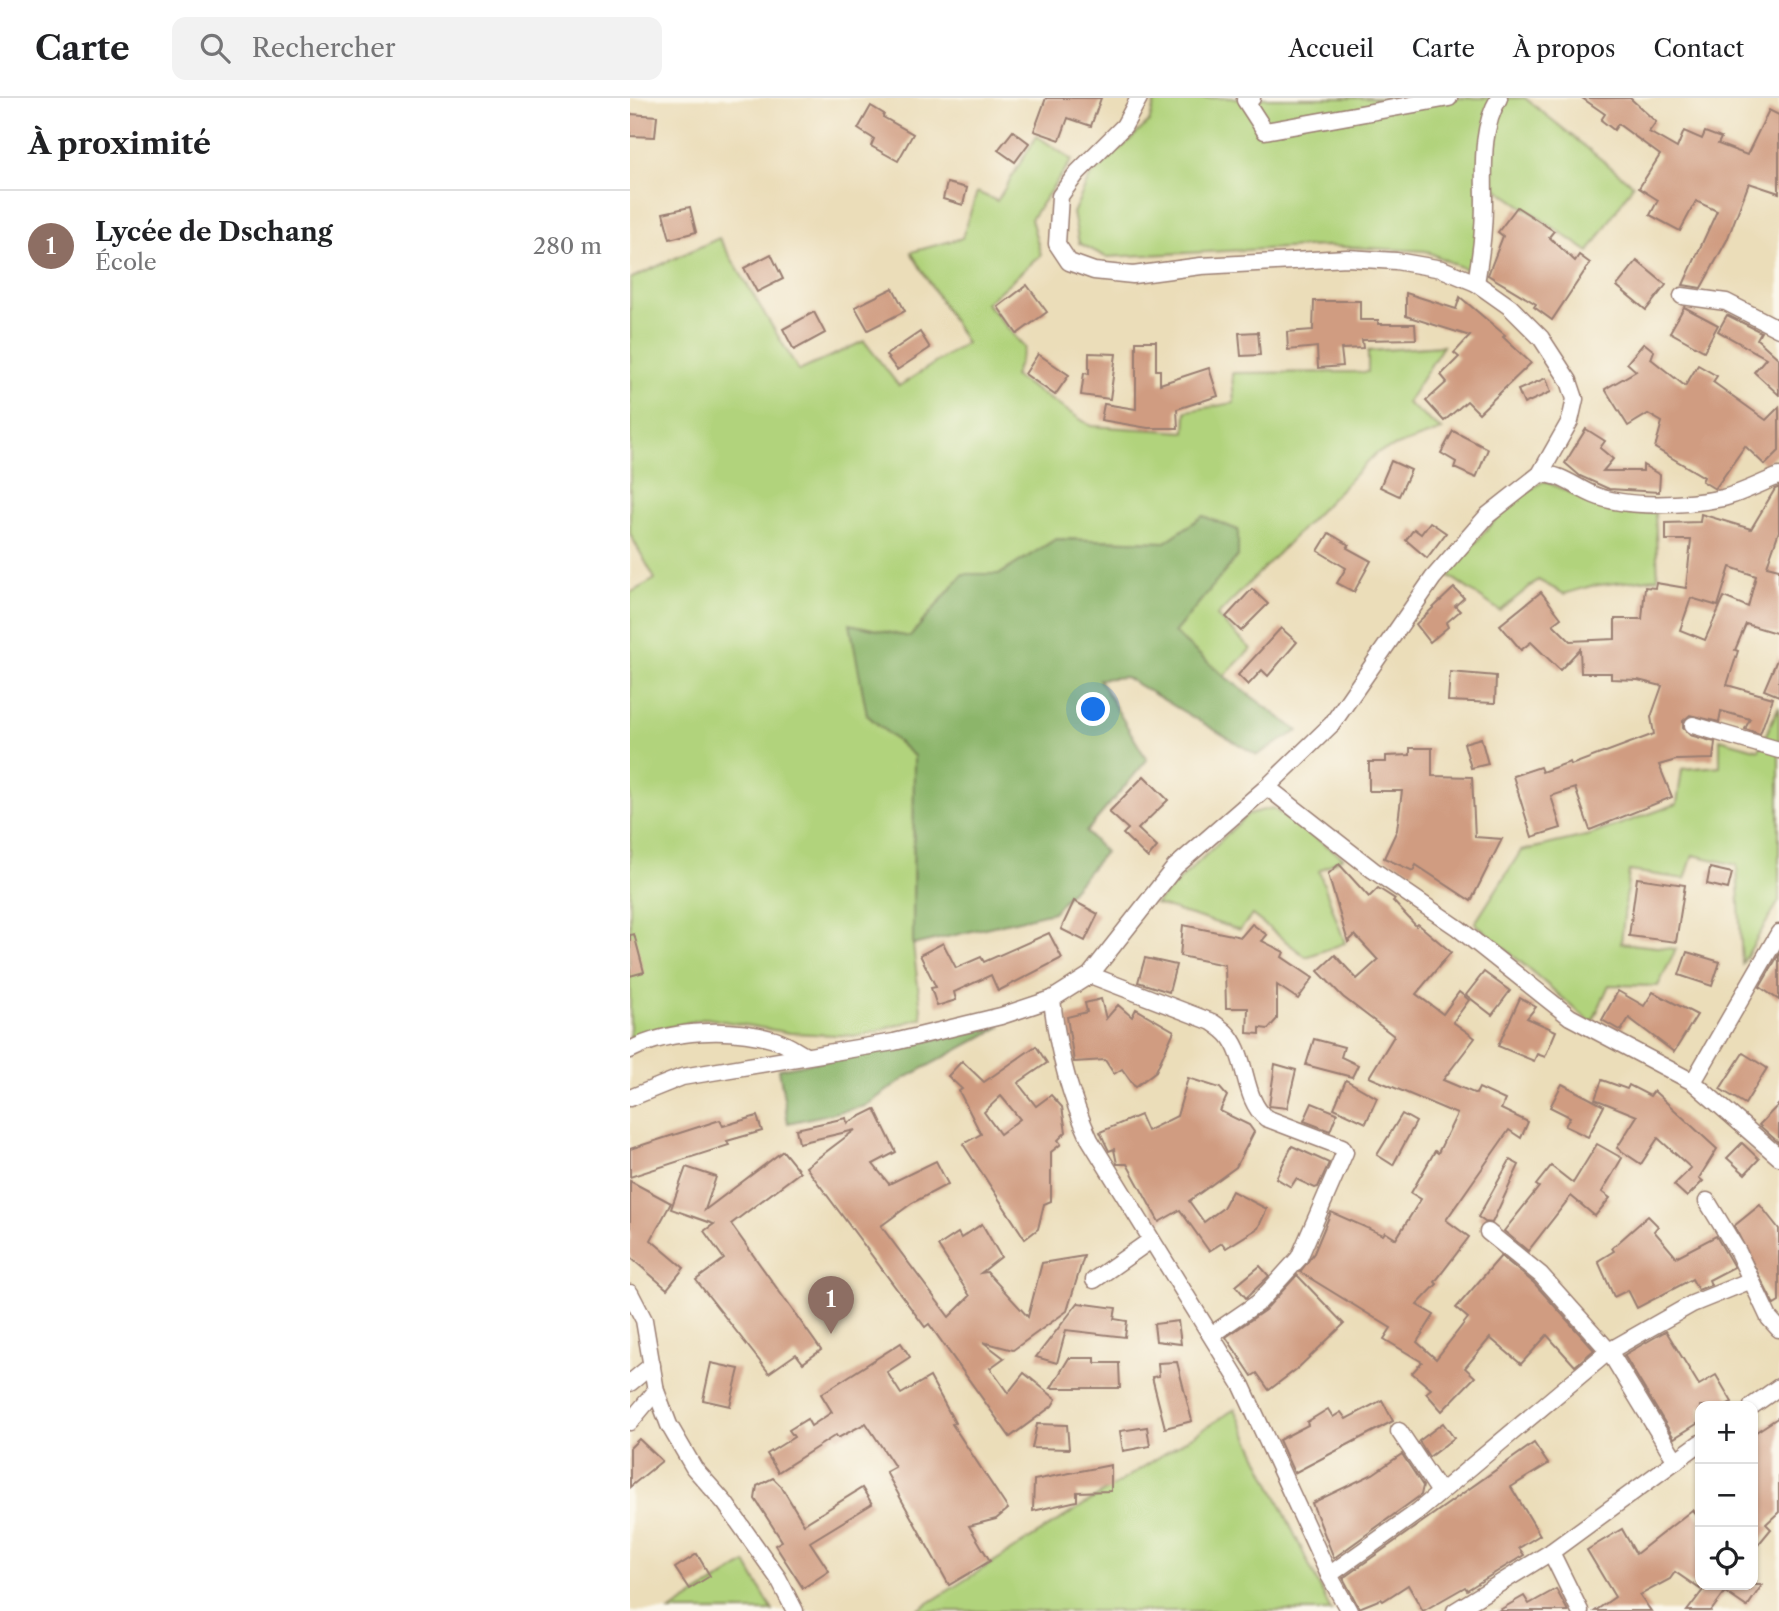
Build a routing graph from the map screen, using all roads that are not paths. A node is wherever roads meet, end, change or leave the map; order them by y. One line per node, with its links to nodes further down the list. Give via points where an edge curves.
1 (1139, 98): 5 (street, via 1124,126 1059,196 1056,244 1069,262 1094,271 1133,275 1201,266 1347,258 1442,269)
2 (1252, 98): 3 (street, via 1245,100 1265,131)
3 (1449, 98)
4 (1499, 98): 5 (street, via 1485,135 1483,228)
5 (1476, 283): 8 (street, via 1510,307 1541,338 1569,381 1575,399 1570,421)
6 (1682, 296): 7 (street, via 1726,302)
7 (1779, 329)
8 (1540, 474): 9 (street, via 1563,477 1595,496 1673,504 1724,497); 12 (street, via 1488,515 1433,578 1332,724)
9 (1779, 477)
10 (1693, 725): 11 (street)
11 (1779, 750)
12 (1267, 787): 14 (street, via 1175,867); 18 (street, via 1570,1017)
13 (1779, 933): 18 (street)
14 (1090, 975): 15 (street); 28 (street, via 1212,1022 1238,1051 1258,1111 1345,1152 1299,1258 1259,1301)
15 (1052, 999): 17 (street, via 894,1042); 23 (street, via 1070,1097 1090,1140)
16 (630, 1050): 17 (street, via 691,1034 740,1033 777,1041)
17 (804, 1055): 19 (street, via 682,1077)
18 (1693, 1082): 20 (street)
19 (630, 1098)
20 (1779, 1157)
21 (1707, 1201): 25 (street, via 1738,1252)
22 (1488, 1232): 29 (street, via 1541,1275)
23 (1151, 1240): 24 (street); 28 (street)
24 (1094, 1280)
25 (1749, 1281): 27 (street); 29 (street, via 1692,1304)
26 (630, 1293): 30 (street, via 644,1320)
27 (1779, 1329)
28 (1211, 1335): 41 (street, via 1242,1385)
29 (1609, 1351): 38 (street); 39 (street)
30 (652, 1365): 31 (street); 33 (street)
31 (630, 1383)
32 (1779, 1387): 34 (street)
33 (656, 1391): 35 (street); 42 (street, via 694,1468 778,1577)
34 (1758, 1402)
35 (630, 1422)
36 (1399, 1431): 39 (street)
37 (1695, 1447): 38 (street)
38 (1676, 1461): 40 (street)
39 (1440, 1492): 41 (street)
40 (1551, 1552): 44 (street); 45 (street)
41 (1329, 1575): 43 (street)
42 (795, 1611)
43 (1349, 1611)
44 (1455, 1611)
45 (1580, 1611)

